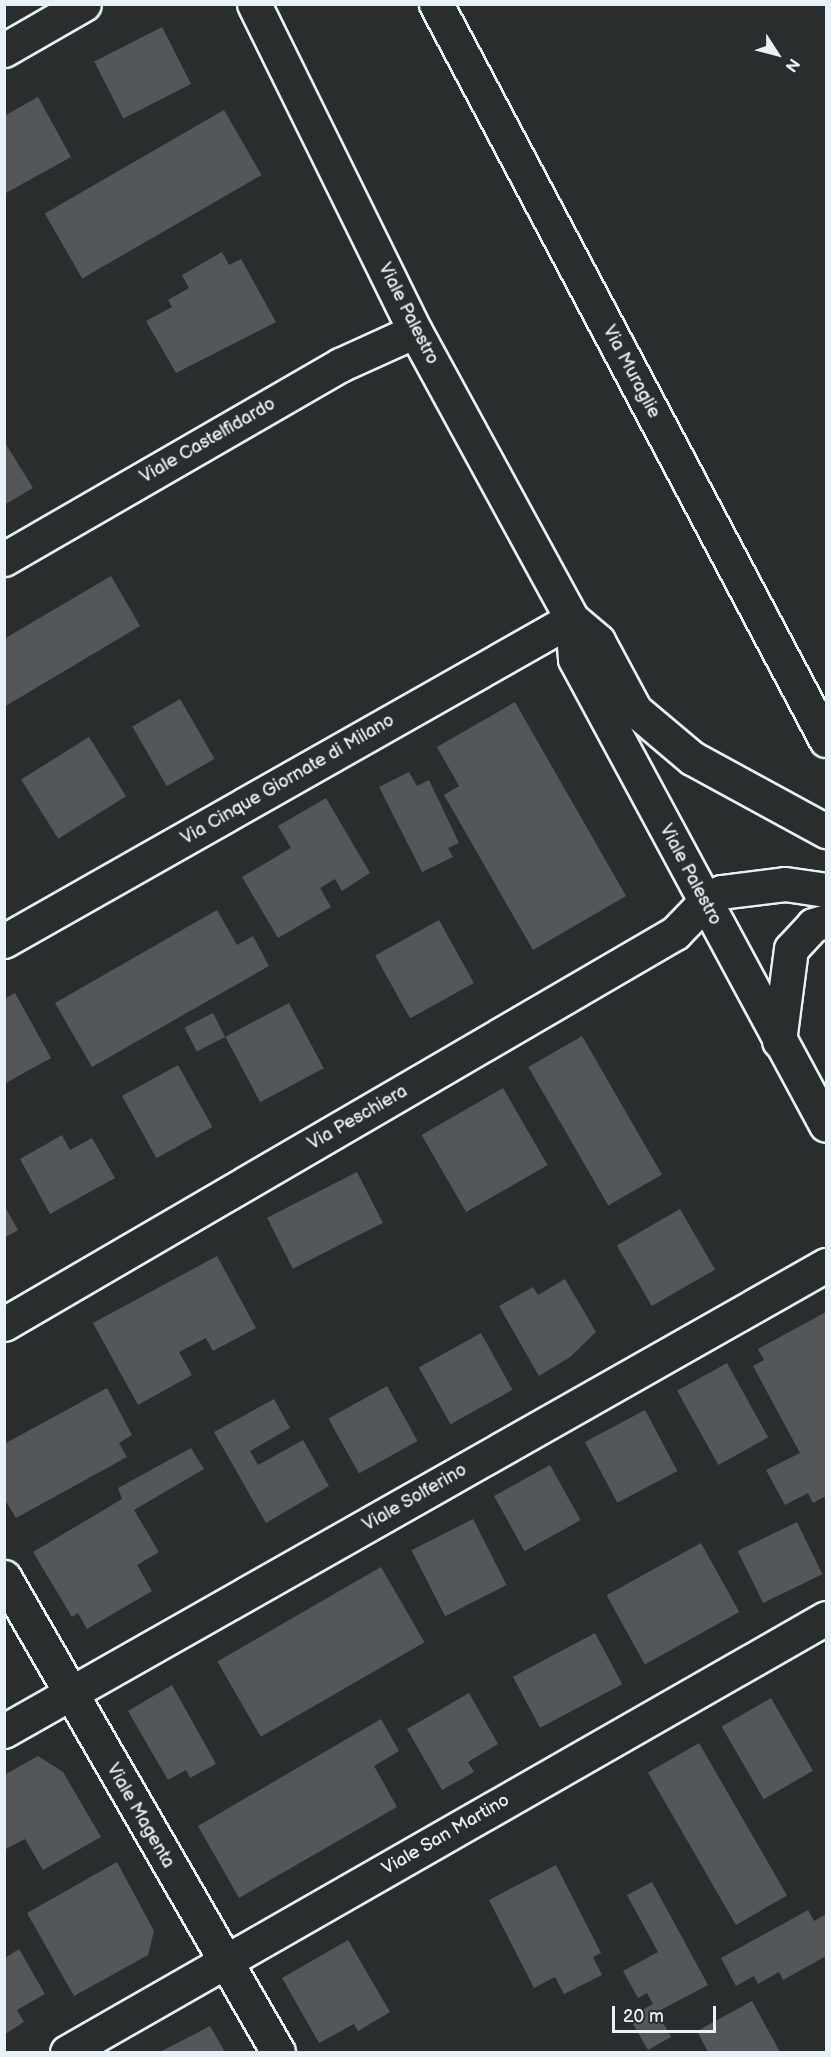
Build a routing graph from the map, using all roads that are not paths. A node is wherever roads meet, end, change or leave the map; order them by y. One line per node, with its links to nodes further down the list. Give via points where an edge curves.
1 (84, 4): 4 (street)
2 (254, 4): 5 (street, Viale Palestro)
3 (436, 4): 8 (street, Via Muraglie)
4 (4, 50)
5 (415, 330): 6 (street, Viale Castelfidardo, via 340,365); 7 (street, Viale Palestro)
6 (4, 559)
7 (572, 619): 9 (street, Viale Palestro, via 598,641 635,710 692,758); 11 (street, Viale Palestro, via 574,658); 13 (street, Via Cinque Giornate di Milano)
8 (826, 740)
9 (826, 831)
10 (826, 890): 11 (street, via 785,884 721,892)
11 (704, 903): 14 (street, Viale Palestro); 17 (street, Via Peschiera, via 675,933)
12 (826, 921): 14 (street, via 813,925 791,949)
13 (4, 941)
14 (779, 1041): 15 (street, Viale Palestro)
15 (826, 1125)
16 (826, 1265): 20 (street, Viale Solferino)
17 (4, 1324)
18 (4, 1577): 20 (street, Viale Magenta)
19 (826, 1618): 22 (street, Viale San Martino)
20 (70, 1694): 21 (street, Viale Solferino); 22 (street, Viale Magenta)
21 (4, 1731)
22 (224, 1961): 23 (street, Viale San Martino); 24 (street, Viale Magenta)
23 (67, 2052)
24 (278, 2052)

